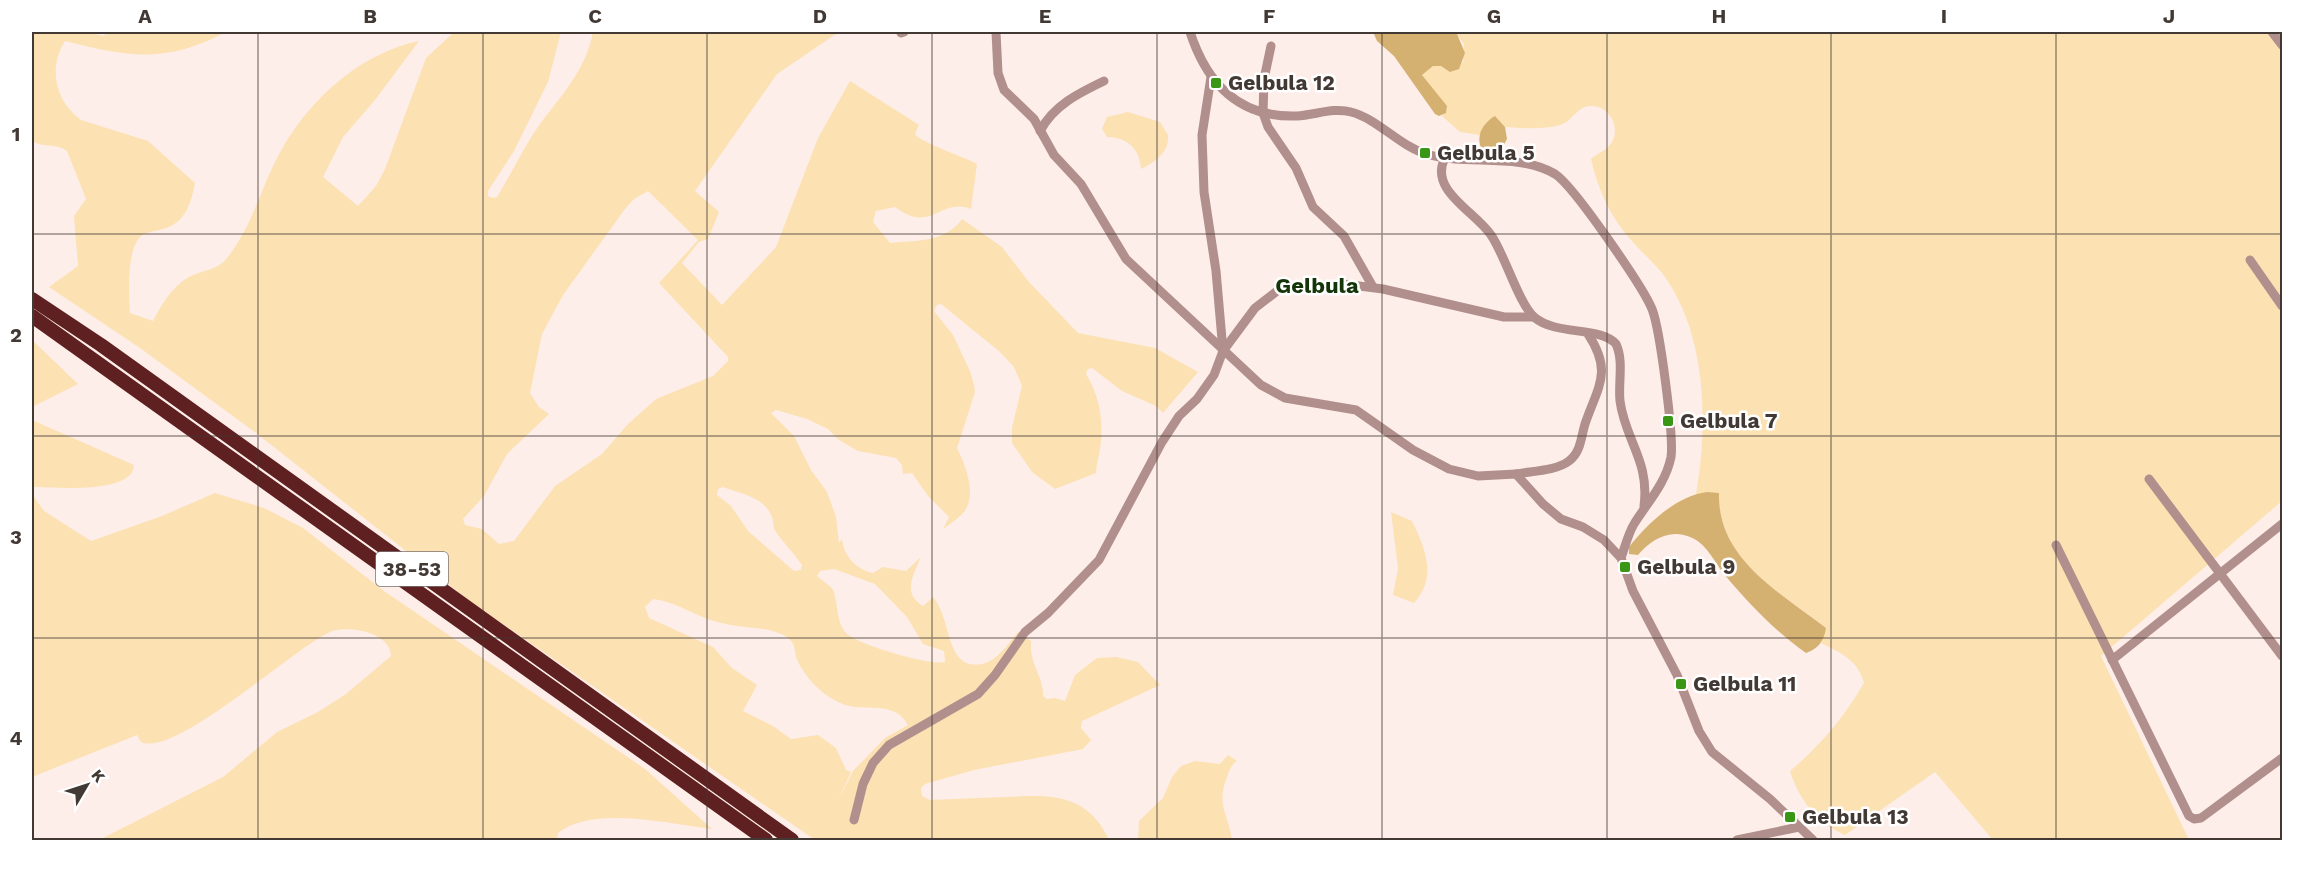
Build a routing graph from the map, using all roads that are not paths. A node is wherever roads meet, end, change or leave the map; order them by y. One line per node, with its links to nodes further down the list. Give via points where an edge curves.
1 (996, 32): 9 (street, via 998,73 1004,90 1034,119)
2 (1190, 32): 6 (street, via 1199,60)
3 (2272, 32): 4 (street)
4 (2283, 45)
5 (1272, 46): 8 (street, via 1264,79)
6 (1211, 77): 8 (street, via 1237,102); 18 (street, via 1202,135 1203,171)
7 (1104, 81): 9 (street, via 1071,98 1046,120)
8 (1263, 113): 10 (street, via 1297,116 1353,112 1402,143); 12 (street, via 1296,168 1313,207 1344,236)
9 (1040, 131): 18 (street, via 1054,155 1080,184 1126,259)
10 (1445, 158): 16 (street, via 1440,171 1444,185 1491,234); 21 (street, via 1532,164 1556,174 1575,192 1652,309 1671,456 1666,476)
11 (2250, 260): 14 (street)
12 (1373, 288): 16 (street, via 1504,317); 18 (street, via 1343,284 1281,288 1255,308)
13 (32, 299): 32 (highway, 38-53)
14 (2283, 306)
15 (32, 316): 31 (highway, 38-53)
16 (1533, 316): 17 (street, via 1559,330)
17 (1588, 334): 19 (street, via 1602,363 1603,380 1576,454 1563,465); 21 (street, via 1609,338 1618,349 1620,403 1644,469)
18 (1223, 351): 19 (street, via 1261,385 1285,398 1356,410 1413,450 1449,469 1478,476); 29 (street, via 1214,375 1162,442 1099,560 1025,632 978,694 889,746 873,763 863,784)
19 (1516, 474): 24 (street, via 1561,519 1604,540)
20 (2149, 479): 25 (street)
21 (1643, 510): 24 (street)
22 (2283, 524): 25 (street)
23 (2056, 545): 27 (street)
24 (1621, 558): 30 (street, via 1633,591 1712,752)
25 (2220, 573): 26 (street); 27 (street)
26 (2283, 657)
27 (2112, 660): 28 (street, via 2191,818 2201,818)
28 (2283, 758)
29 (854, 820)
30 (1800, 827): 33 (street); 34 (street)
31 (766, 840)
32 (792, 840)
33 (1737, 840)
34 (1813, 840)

